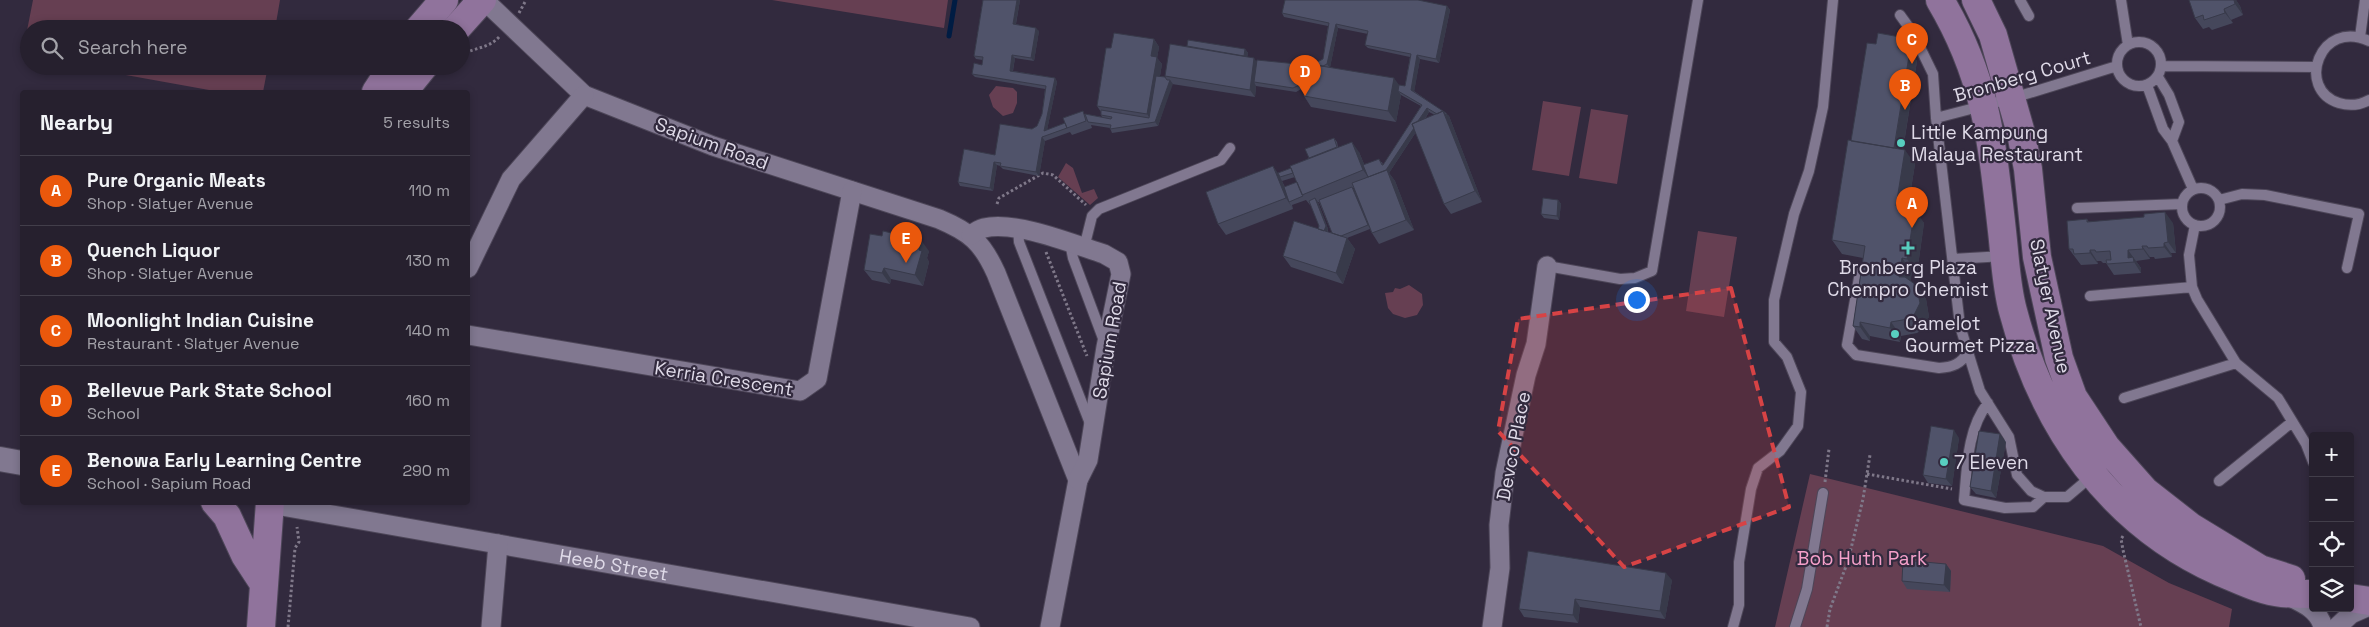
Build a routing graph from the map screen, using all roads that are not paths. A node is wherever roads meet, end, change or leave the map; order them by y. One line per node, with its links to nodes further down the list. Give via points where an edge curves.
1 (444, 0): 12 (main road)
2 (483, 0): 13 (main road); 25 (street, Sapium Road)
3 (1698, 0): 44 (lane, via 1652,271 1635,278 1620,279)
4 (1833, 0): 81 (lane, via 1823,107 1774,300 1774,342 1787,356 1802,392 1798,426 1780,451 1758,468 1750,489 1739,562 1740,604)
5 (1940, 0): 28 (main road, Slatyer Avenue, via 1971,61)
6 (1976, 0): 26 (main road, Slatyer Avenue, via 1993,35)
7 (2020, 0): 11 (lane)
8 (2122, 0): 15 (lane)
9 (2365, 0): 14 (lane)
10 (1900, 15): 29 (lane, via 1913,33 1933,74)
11 (2029, 16)
12 (427, 20)
13 (464, 20)
14 (2364, 39): 18 (lane, via 2348,36 2331,42 2319,56)
15 (2128, 45): 16 (lane, via 2118,58); 17 (lane, via 2136,42 2151,45 2161,58)
16 (2117, 66): 22 (lane, via 2124,80 2139,86); 26 (lane, Bronberg Court)
17 (2162, 66): 18 (lane); 21 (lane)
18 (2316, 67): 27 (lane, via 2320,88 2336,102 2357,105)
19 (387, 75): 23 (main road)
20 (417, 75): 24 (main road)
21 (2158, 77): 22 (lane); 30 (lane, via 2179,122)
22 (2147, 85): 30 (lane, via 2163,129)
23 (377, 90)
24 (406, 90)
25 (584, 95): 33 (street, Sapium Road, via 713,146); 43 (street, via 511,179)
26 (2013, 98): 28 (lane, Bronberg Court); 60 (main road, Slatyer Avenue, via 2028,169 2037,257 2060,358)
27 (2369, 100)
28 (1985, 106): 29 (lane, Bronberg Court); 41 (main road, Slatyer Avenue)
29 (1936, 118): 42 (lane)
30 (2172, 141): 32 (lane)
31 (1230, 148): 40 (lane, via 1221,160 1099,209)
32 (2193, 189): 34 (lane, via 2213,191); 35 (lane, via 2185,195)
33 (852, 191): 39 (street, Sapium Road, via 939,219); 49 (street, Kerria Crescent, via 817,379 800,391)
34 (2219, 200): 37 (lane, via 2221,209 2218,217 2212,223); 45 (lane, via 2242,194 2265,195 2359,214)
35 (2182, 204): 36 (lane); 37 (lane, via 2187,220)
36 (2077, 208)
37 (2194, 225): 47 (lane, via 2189,255)
38 (1018, 228): 39 (street, Sapium Road, via 983,228); 40 (street, Sapium Road); 56 (lane, via 1019,242)
39 (971, 235): 61 (street, Sapium Road, via 987,254 996,273)
40 (1077, 246): 50 (lane, via 1073,258); 50 (street, Sapium Road, via 1109,256 1120,267)
41 (2005, 256): 42 (lane); 60 (main road, Slatyer Avenue, via 2012,310 2031,370 2052,414)
42 (1954, 259): 51 (lane, via 1960,326)
43 (470, 264)
44 (1547, 266): 80 (street, Devco Place, via 1536,344 1526,375 1505,474 1499,525 1500,568)
45 (2347, 268)
46 (1860, 272): 51 (lane, via 1847,345 1856,355 1939,368 1959,364)
47 (2192, 287): 48 (lane); 52 (lane)
48 (2090, 296)
49 (470, 335)
50 (1106, 346): 56 (street, Sapium Road)
51 (1968, 352): 54 (lane, via 1980,391)
52 (2236, 363): 53 (lane); 55 (lane, via 2278,398)
53 (2124, 398)
54 (1988, 403): 64 (lane, via 2009,437 2017,475 2031,491); 64 (lane, via 1973,433 1964,500 2005,508 2033,507)
55 (2292, 422): 57 (lane); 62 (lane)
56 (1093, 430): 61 (street, Sapium Road, via 1086,468)
57 (2309, 452)
58 (0, 459): 59 (street)
59 (20, 463)
60 (2102, 465): 64 (lane, via 2067,497); 70 (main road, Slatyer Avenue, via 2145,491 2191,528 2260,568); 71 (main road, Slatyer Avenue, via 2114,501 2173,548 2246,583)
61 (1078, 480): 79 (street, Sapium Road)
62 (2219, 481)
63 (1823, 493): 82 (lane, via 1807,589)
64 (2044, 497)
65 (217, 505): 69 (main road)
66 (266, 505): 69 (main road)
67 (277, 505): 68 (street, Heeb Street)
68 (498, 544): 76 (street, Heeb Street); 78 (street)
69 (264, 584): 77 (main road)
70 (2309, 586)
71 (2280, 593): 72 (main road, Slatyer Avenue); 83 (street, via 2306,604 2321,619)
72 (2309, 594)
73 (2354, 599): 74 (main road)
74 (2369, 601)
75 (2369, 606): 84 (street, via 2351,614)
76 (959, 626)
77 (261, 627)
78 (491, 627)
79 (1050, 627)
80 (1492, 627)
81 (1733, 627)
82 (1795, 627)
83 (2323, 627)
84 (2337, 627)

